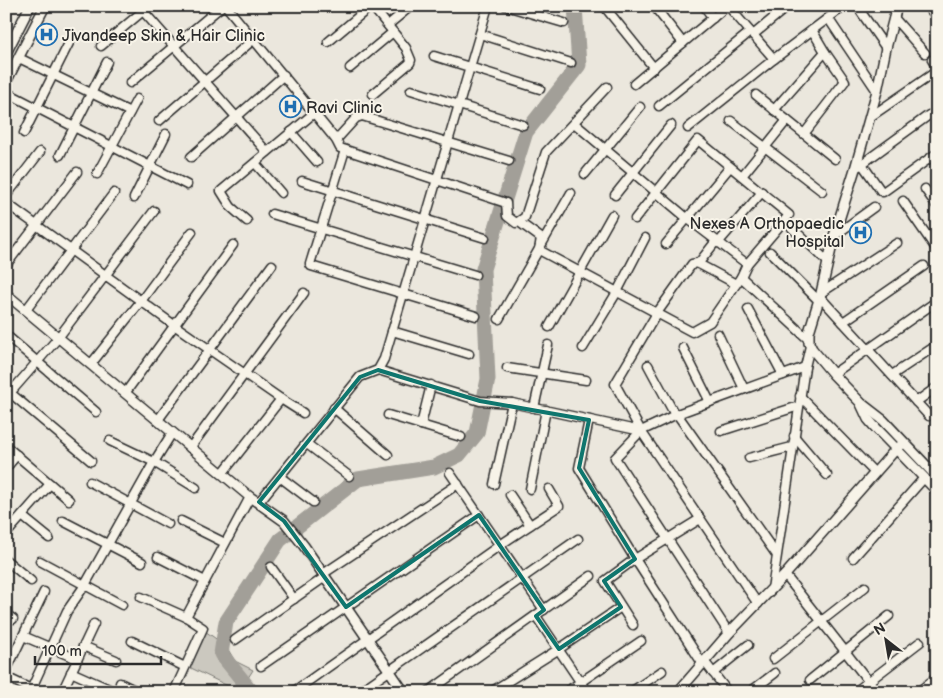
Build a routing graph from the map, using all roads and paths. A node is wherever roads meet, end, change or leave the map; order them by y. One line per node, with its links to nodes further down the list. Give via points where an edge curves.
1 (30, 6): 35 (street)
2 (45, 6): 39 (street)
3 (222, 6): 33 (street)
4 (226, 6): 29 (street)
5 (372, 6): 24 (street); 30 (street)
6 (411, 6): 24 (street)
7 (488, 6): 26 (street)
8 (506, 6): 23 (street)
9 (604, 6): 45 (street)
10 (654, 6): 31 (street)
11 (704, 6): 19 (street)
12 (727, 6): 19 (street); 27 (street)
13 (788, 6): 27 (street)
14 (844, 6): 20 (street)
15 (865, 6): 34 (street, via 861,12)
16 (897, 6): 21 (street)
17 (927, 6): 22 (street)
18 (146, 9): 32 (street); 33 (street)
19 (713, 18): 31 (street)
20 (828, 18): 25 (street); 56 (street)
21 (894, 18): 34 (street); 37 (street)
22 (937, 18)
23 (564, 23)
24 (391, 29): 43 (street); 59 (street, via 406,48 411,62)
25 (812, 30): 36 (street); 40 (street)
26 (480, 34): 42 (street); 44 (street)
27 (751, 34): 40 (street); 63 (street)
28 (72, 37): 47 (street)
29 (254, 39): 48 (street); 49 (street)
30 (328, 42)
31 (683, 43): 45 (street)
32 (101, 46)
33 (175, 46): 49 (street); 51 (street)
34 (886, 48): 56 (street)
35 (6, 52)
36 (825, 52): 66 (street); 83 (street, via 845,81)
37 (925, 53)
38 (434, 56): 44 (street)
39 (19, 58): 47 (street); 50 (street)
40 (774, 59): 79 (street)
41 (107, 62): 58 (street)
42 (571, 63)
43 (350, 68)
44 (470, 68): 54 (street); 62 (street)
45 (654, 68): 52 (street)
46 (937, 71): 71 (street)
47 (53, 75): 58 (street); 65 (street)
48 (284, 75): 68 (street); 70 (street)
49 (206, 81): 70 (street); 73 (street)
50 (6, 82)
51 (130, 84)
52 (634, 84)
53 (607, 87): 75 (street)
54 (540, 89)
55 (410, 90): 62 (street)
56 (877, 91): 71 (street)
57 (6, 92): 65 (street)
58 (91, 94): 67 (street); 78 (street)
59 (373, 94)
60 (756, 95): 66 (street)
61 (137, 99): 67 (street)
62 (459, 105): 76 (street); 85 (street)
63 (659, 106)
64 (640, 107): 89 (street)
65 (37, 108): 78 (street); 81 (street)
66 (774, 110): 72 (street)
67 (130, 112): 86 (street)
68 (314, 113): 80 (street); 84 (street)
69 (929, 116): 100 (street)
70 (237, 117): 91 (street); 94 (street)
71 (870, 117): 100 (street)
72 (786, 120): 83 (street); 87 (street)
73 (159, 121)
74 (730, 121): 87 (street)
75 (574, 123): 89 (street); 132 (street, via 546,152 525,217)
76 (523, 125)
77 (671, 125): 103 (street)
78 (74, 128): 86 (street); 93 (street)
79 (688, 128)
80 (291, 132): 91 (street); 96 (street)
81 (24, 133)
82 (166, 134): 99 (street)
83 (804, 134): 95 (street)
84 (336, 140): 85 (street, via 356,118 362,116); 88 (street)
85 (448, 142): 97 (street); 107 (street)
86 (111, 146): 99 (street); 104 (street)
87 (765, 148): 106 (street); 111 (street)
88 (345, 150): 107 (street); 112 (street)
89 (605, 150): 103 (street); 105 (street)
90 (40, 152): 119 (street)
91 (267, 152): 98 (street)
92 (937, 153): 100 (street, via 884,192)
93 (60, 155)
94 (190, 157)
95 (835, 159)
96 (317, 162)
97 (509, 162)
98 (254, 163): 117 (street); 131 (street, via 221,190 231,207)
99 (150, 166): 109 (street); 120 (street)
100 (858, 166): 137 (street)
101 (730, 167): 106 (street); 114 (street, via 698,140); 129 (street)
102 (77, 172): 133 (street)
103 (632, 173): 114 (street); 118 (street)
104 (96, 174)
105 (585, 174)
106 (742, 176): 115 (street)
107 (437, 180): 130 (street); 132 (street, via 506,203 506,216)
108 (302, 182): 112 (street)
109 (187, 185)
110 (925, 189): 123 (street)
111 (822, 191)
112 (332, 192): 130 (street); 134 (street)
113 (571, 192): 144 (street)
114 (656, 192): 128 (street); 129 (street)
115 (762, 192): 140 (street); 151 (street, via 790,215)
116 (114, 193): 146 (street)
117 (281, 193)
118 (614, 195)
119 (6, 196)
120 (134, 198)
121 (902, 201): 145 (street)
122 (6, 203): 133 (street)
123 (937, 206)
124 (874, 207): 137 (street)
125 (154, 211): 156 (street)
126 (272, 214): 134 (street)
127 (612, 215): 155 (street)
128 (635, 219)
129 (688, 219): 140 (street); 142 (street)
130 (425, 220): 138 (street); 148 (street)
131 (247, 221)
132 (518, 223): 144 (street, via 540,238)
133 (37, 225): 146 (street); 152 (street)
134 (321, 228): 148 (street); 163 (street, via 310,264 312,268)
135 (792, 228): 149 (street)
136 (192, 232): 165 (street)
137 (834, 236): 149 (street)
138 (485, 238)
139 (645, 238): 160 (street)
140 (717, 242): 150 (street); 151 (street)
141 (896, 243): 164 (street)
142 (666, 244)
143 (233, 245): 173 (street)
144 (539, 250): 155 (street); 171 (street)
145 (937, 250)
146 (72, 251): 156 (street); 167 (street)
147 (770, 252): 164 (street)
148 (413, 257): 157 (street); 163 (street)
149 (828, 262): 164 (street)
150 (698, 264): 159 (street); 169 (street, via 691,265)
151 (747, 264): 158 (street)
152 (6, 265)
153 (272, 265): 185 (street)
154 (924, 266): 172 (street)
155 (580, 272): 160 (street); 174 (street)
156 (106, 275): 165 (street); 178 (street)
157 (475, 275)
158 (740, 277): 159 (street); 179 (street)
159 (736, 284): 169 (street, via 710,322 692,332)
160 (617, 292): 169 (street); 182 (street)
161 (304, 293): 194 (street)
162 (6, 294): 167 (street)
163 (402, 294): 170 (street); 175 (street)
164 (820, 297): 172 (street); 179 (street)
165 (141, 300): 173 (street); 188 (street)
166 (937, 301): 184 (street)
167 (26, 310): 178 (street)
168 (748, 310): 195 (street)
169 (657, 314): 221 (street, via 614,384)
170 (476, 316)
171 (499, 319)
172 (843, 322): 184 (street)
173 (174, 325): 185 (street); 203 (street)
174 (549, 327)
175 (392, 331): 186 (street); 192 (street)
176 (718, 334): 201 (street)
177 (6, 335): 187 (street)
178 (58, 338): 187 (street); 188 (street)
179 (810, 343): 190 (street); 196 (street)
180 (937, 345): 197 (street)
181 (548, 346): 193 (street)
182 (584, 348)
183 (683, 348): 206 (street)
184 (868, 349): 196 (street); 197 (street)
185 (211, 350): 194 (street); 218 (street)
186 (469, 354)
187 (37, 362): 202 (street); 213 (street)
188 (91, 364): 203 (street)
189 (648, 365): 215 (street)
190 (805, 366): 195 (street); 204 (street)
191 (507, 368): 193 (street)
192 (378, 370): 199 (street); 210 (street, via 360,377)
193 (542, 373): 198 (street); 211 (street)
194 (245, 374): 205 (street); 231 (street)
195 (784, 374): 201 (street)
196 (833, 374): 230 (street, via 861,403 868,419)
197 (892, 375): 207 (street)
198 (586, 380)
199 (431, 385): 208 (street, via 480,401); 220 (street)
200 (937, 388): 207 (street)
201 (744, 389): 206 (street)
202 (8, 391): 235 (street)
203 (126, 392): 218 (street)
204 (800, 396): 209 (street); 239 (street)
205 (281, 399): 214 (street); 240 (street)
206 (710, 402): 215 (street)
207 (916, 402): 217 (street)
208 (512, 403): 211 (street); 249 (street)
209 (799, 406): 222 (street); 224 (street)
210 (334, 408): 227 (street); 233 (street)
211 (534, 408): 212 (street)
212 (546, 410): 219 (street); 251 (street)
213 (96, 412)
214 (303, 413)
215 (676, 414): 221 (street); 274 (street)
216 (388, 415): 220 (street)
217 (929, 416)
218 (158, 420): 223 (street)
219 (589, 420): 221 (street); 277 (street, via 578,468)
220 (421, 425): 225 (street)
221 (641, 431): 262 (street); 270 (street, via 615,458)
222 (722, 431)
223 (172, 432): 231 (street); 236 (street)
224 (794, 436): 229 (street); 241 (street)
225 (461, 437)
226 (110, 441): 236 (street)
227 (307, 444): 242 (street); 243 (street)
228 (6, 446): 232 (street)
229 (792, 446): 234 (street); 274 (street)
230 (900, 446): 239 (street); 244 (street); 245 (street)
231 (190, 448): 240 (street)
232 (17, 455): 237 (street); 247 (street)
233 (388, 455)
234 (749, 458)
235 (90, 461)
236 (154, 462): 250 (street); 259 (street)
237 (6, 468)
238 (450, 473): 248 (street)
239 (875, 473): 283 (street)
240 (222, 474): 255 (street)
241 (827, 475)
242 (349, 476)
243 (280, 477): 257 (street); 258 (street)
244 (937, 477)
245 (924, 478): 253 (street); 276 (street)
246 (90, 482): 259 (street)
247 (50, 484): 256 (street); 261 (street)
248 (458, 484): 260 (street); 282 (street)
249 (494, 484)
250 (196, 488)
251 (530, 489)
252 (549, 489): 266 (street, via 560,506)
253 (937, 491)
254 (510, 495): 266 (street)
255 (250, 497): 257 (street); 271 (street)
256 (69, 500)
257 (259, 502): 282 (street, via 284,521)
258 (313, 502)
259 (131, 504): 265 (street); 272 (street)
260 (479, 515): 273 (street); 296 (street)
261 (22, 516): 267 (street); 268 (street)
262 (700, 519): 270 (street); 294 (street)
263 (63, 521): 272 (street)
264 (181, 521): 271 (street)
265 (168, 524)
266 (530, 525): 273 (street)
267 (6, 534)
268 (49, 538)
269 (578, 538): 285 (street)
270 (668, 539): 277 (street); 307 (street)
271 (225, 543): 287 (street)
272 (108, 544): 280 (street); 288 (street)
273 (500, 545): 285 (street); 309 (street)
274 (776, 554): 290 (street)
275 (158, 557): 287 (street)
276 (853, 558)
277 (635, 559): 297 (street, via 605,581); 322 (street)
278 (6, 560): 286 (street)
279 (40, 561): 288 (street)
280 (142, 562)
281 (271, 566): 293 (street)
282 (324, 575): 293 (street); 296 (street)
283 (785, 575): 290 (street); 304 (street)
284 (591, 576): 298 (street)
285 (521, 577): 298 (street); 327 (street)
286 (31, 580)
287 (205, 581): 302 (street)
288 (85, 585): 295 (street); 316 (street, via 67,611)
289 (865, 587): 304 (street)
290 (772, 589): 294 (street)
291 (44, 592): 308 (street)
292 (141, 597): 302 (street)
293 (294, 599): 310 (street)
294 (758, 604): 307 (street)
295 (122, 605)
296 (346, 607): 309 (street); 323 (street)
297 (621, 607): 306 (street); 317 (street)
298 (544, 610): 300 (street)
299 (6, 614): 303 (street)
300 (536, 616): 317 (street); 345 (street)
301 (889, 616): 318 (street)
302 (186, 617): 324 (street, via 203,628)
303 (13, 619)
304 (821, 621): 318 (street); 320 (street)
305 (94, 624): 314 (street)
306 (633, 625)
307 (729, 632): 322 (street)
308 (23, 636): 316 (street); 326 (street)
309 (368, 639): 327 (street); 342 (street)
310 (235, 640)
311 (132, 641): 324 (street)
312 (641, 641): 335 (street)
313 (920, 642): 334 (street)
314 (84, 646): 319 (street); 321 (street)
315 (748, 646): 329 (street)
316 (50, 648): 319 (street); 338 (street)
317 (559, 649): 335 (street); 346 (street)
318 (845, 651): 333 (street); 334 (street)
319 (77, 659): 328 (street)
320 (774, 659)
321 (116, 660)
322 (703, 662): 329 (street); 350 (street)
323 (261, 666)
324 (185, 668): 341 (street)
325 (662, 670): 349 (street)
326 (6, 671)
327 (390, 671): 343 (street); 344 (street)
328 (71, 672): 337 (street); 339 (street)
329 (713, 673): 351 (street)
330 (775, 673): 352 (street)
331 (6, 677): 338 (street)
332 (937, 677): 355 (street)
333 (810, 680)
334 (869, 681): 353 (street); 354 (street)
335 (580, 682): 347 (street); 348 (street)
336 (120, 683): 340 (street)
337 (109, 689)
338 (33, 691)
339 (62, 692)
340 (139, 692)
341 (174, 692)
342 (293, 692)
343 (359, 692)
344 (404, 692)
345 (428, 692)
346 (491, 692)
347 (566, 692)
348 (587, 692)
349 (631, 692)
350 (678, 692)
351 (728, 692)
352 (750, 692)
353 (855, 692)
354 (877, 692)
355 (918, 692)

